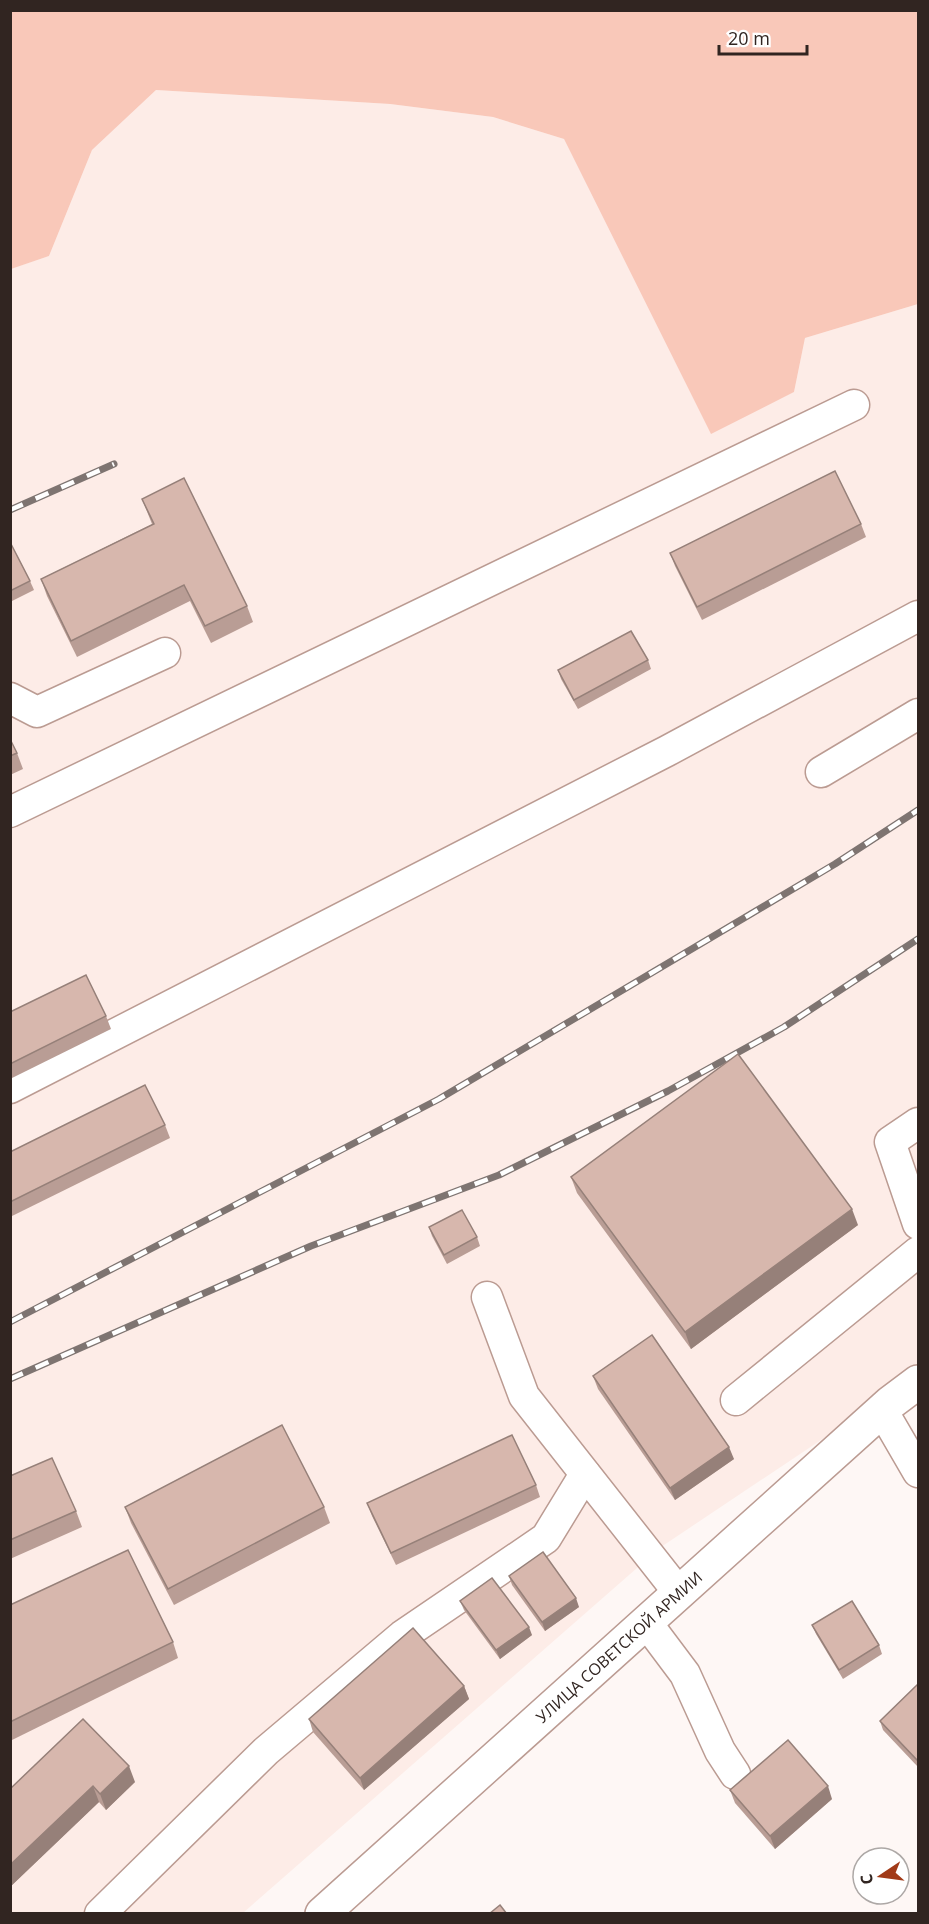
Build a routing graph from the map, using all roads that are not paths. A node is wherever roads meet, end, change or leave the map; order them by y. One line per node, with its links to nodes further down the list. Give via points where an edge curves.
1 (854, 405): 7 (lane)
2 (918, 616): 8 (lane, via 667,751)
3 (165, 653): 4 (lane, via 37,712)
4 (10, 698)
5 (918, 714): 6 (lane)
6 (821, 772)
7 (10, 812)
8 (10, 1088)
9 (918, 1123): 10 (lane, via 890,1142)
10 (918, 1224)
11 (918, 1252): 14 (lane)
12 (487, 1297): 17 (lane, via 524,1396)
13 (918, 1382): 15 (main road, УЛИЦА СОВЕТСКОЙ АРМИИ)
14 (736, 1400)
15 (882, 1410): 16 (lane); 18 (main road, УЛИЦА СОВЕТСКОЙ АРМИИ)
16 (918, 1472)
17 (585, 1474): 18 (lane); 21 (lane, via 546,1538 402,1636 275,1743)
18 (679, 1593): 19 (main road, УЛИЦА СОВЕТСКОЙ АРМИИ)
19 (646, 1622): 20 (lane, via 685,1674 720,1751); 22 (main road, УЛИЦА СОВЕТСКОЙ АРМИИ)
20 (735, 1774)
21 (100, 1914)
22 (322, 1914)

